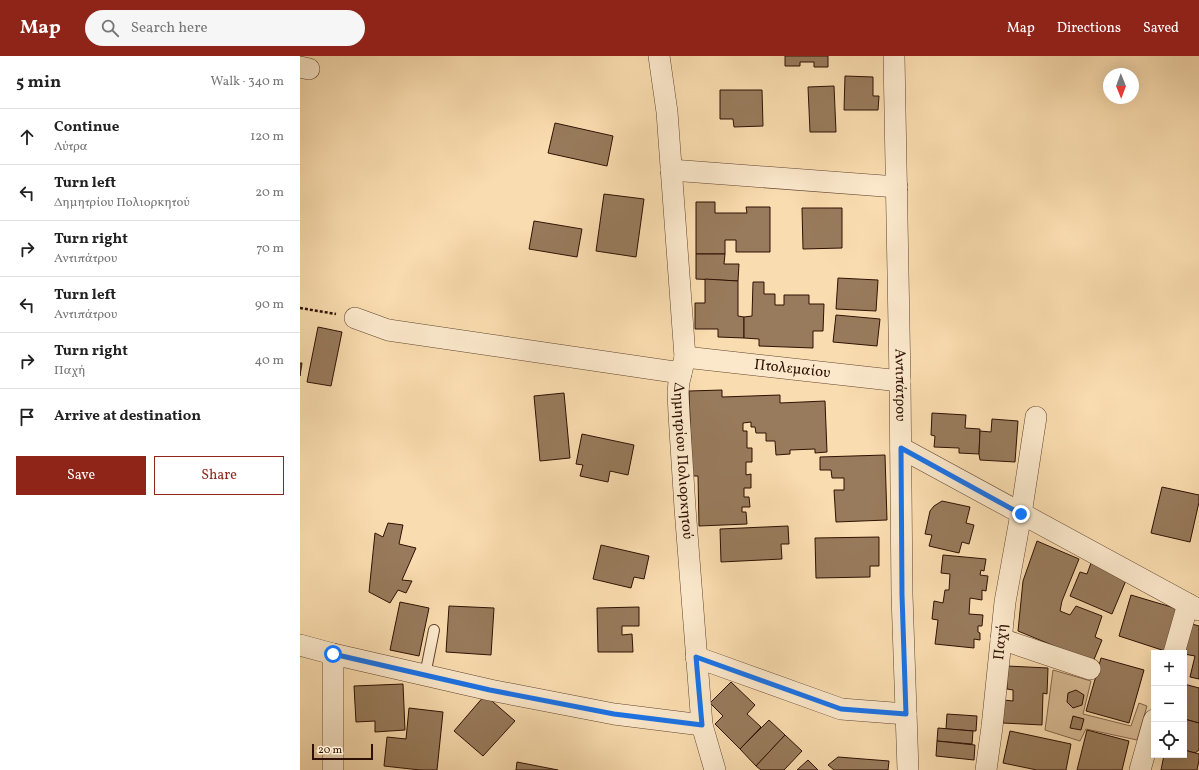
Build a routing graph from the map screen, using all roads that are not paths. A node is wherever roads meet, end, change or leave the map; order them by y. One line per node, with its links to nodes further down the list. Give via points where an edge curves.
1 (659, 56): 3 (street, Δημητρίου Πολιορκητού, via 667,112)
2 (894, 56): 4 (street, Αντιπάτρου)
3 (671, 170): 4 (street); 6 (street, Δημητρίου Πολιορκητού)
4 (897, 187): 7 (street, Αντιπάτρου)
5 (355, 318): 6 (street, Πτολεμαίου, via 388,330)
6 (683, 365): 7 (street, Πτολεμαίου); 17 (street, Δημητρίου Πολιορκητού, via 679,382 679,414)
7 (900, 380): 9 (street, Αντιπάτρου)
8 (1036, 417): 10 (street, Παχή)
9 (901, 448): 10 (street); 20 (street, Αντιπάτρου)
10 (1021, 514): 11 (street); 13 (street, Παχή)
11 (1194, 607): 15 (street)
12 (434, 630): 19 (lane)
13 (1001, 638): 18 (street); 26 (street, Παχή)
14 (300, 645): 16 (street)
15 (1175, 650)
16 (333, 654): 19 (street); 23 (street)
17 (696, 657): 20 (street, via 841,709); 22 (street, Δημητρίου Πολιορκητού)
18 (1090, 669)
19 (425, 675): 22 (street, via 614,714)
20 (906, 714): 25 (street, Αντιπάτρου)
21 (1153, 722): 27 (street)
22 (702, 725): 24 (street, Δημητρίου Πολιορκητού)
23 (333, 770)
24 (715, 770)
25 (908, 770)
26 (986, 770)
27 (1140, 770)

